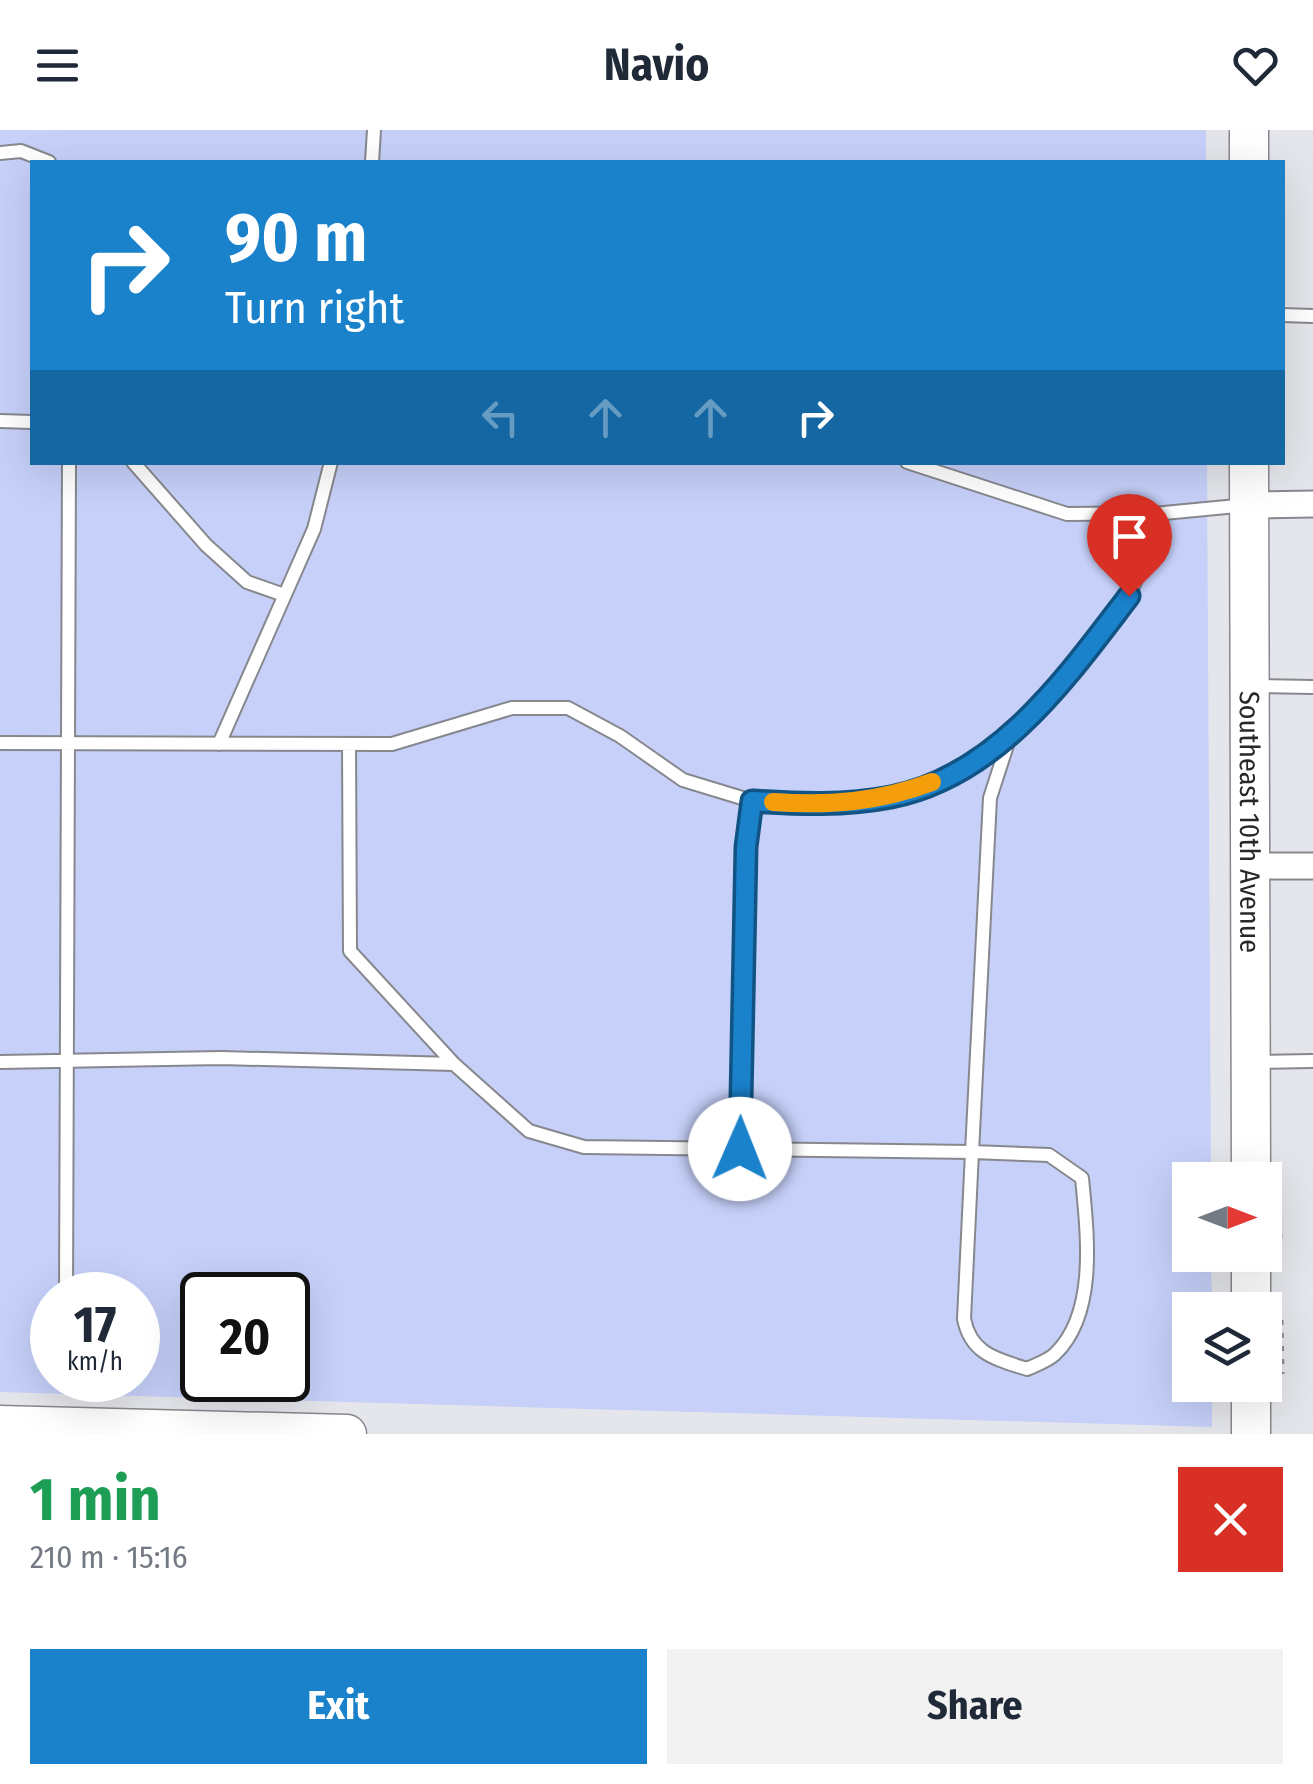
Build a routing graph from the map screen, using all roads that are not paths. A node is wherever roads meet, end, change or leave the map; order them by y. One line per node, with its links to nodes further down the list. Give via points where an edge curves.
1 (374, 130): 5 (lane)
2 (1249, 130): 6 (main road)
3 (0, 153): 4 (lane)
4 (43, 160)
5 (372, 160)
6 (1249, 160)
7 (1285, 315): 8 (lane)
8 (1313, 316)
9 (0, 422): 10 (lane)
10 (30, 422)
11 (69, 465): 24 (lane)
12 (135, 465): 19 (lane, via 247,582)
13 (330, 465): 19 (lane, via 314,529)
14 (915, 465): 18 (lane, via 1067,514)
15 (1249, 465): 17 (main road, Southeast 10th Avenue)
16 (1313, 504): 17 (street)
17 (1249, 505): 18 (lane); 20 (main road, Southeast 10th Avenue)
18 (1164, 513): 22 (lane, via 1129,596)
19 (284, 596): 25 (lane)
20 (1250, 686): 21 (lane); 28 (main road, Southeast 10th Avenue)
21 (1313, 687)
22 (1011, 733): 27 (lane, via 952,775 894,796 814,805); 36 (lane, via 990,798)
23 (0, 743): 24 (lane)
24 (69, 744): 25 (lane); 32 (lane)
25 (219, 744): 26 (lane)
26 (349, 744): 27 (lane, via 392,744 512,708 568,708 683,780); 34 (lane, via 350,951)
27 (752, 801): 35 (lane)
28 (1250, 866): 29 (street); 33 (main road, Southeast 10th Avenue)
29 (1313, 866)
30 (1313, 1061): 33 (lane)
31 (0, 1062): 32 (lane)
32 (66, 1062): 34 (lane); 38 (lane)
33 (1250, 1062): 37 (main road, Southeast 10th Avenue)
34 (454, 1064): 35 (lane, via 529,1131 584,1147)
35 (740, 1149): 36 (lane)
36 (972, 1152): 36 (lane, via 968,1338 991,1358 1026,1369 1053,1356 1077,1325 1089,1250 1082,1178 1049,1156)
37 (1251, 1162)
38 (66, 1272)
39 (1251, 1402): 42 (main road)
40 (0, 1425): 41 (main road)
41 (347, 1434)
42 (1251, 1434)

